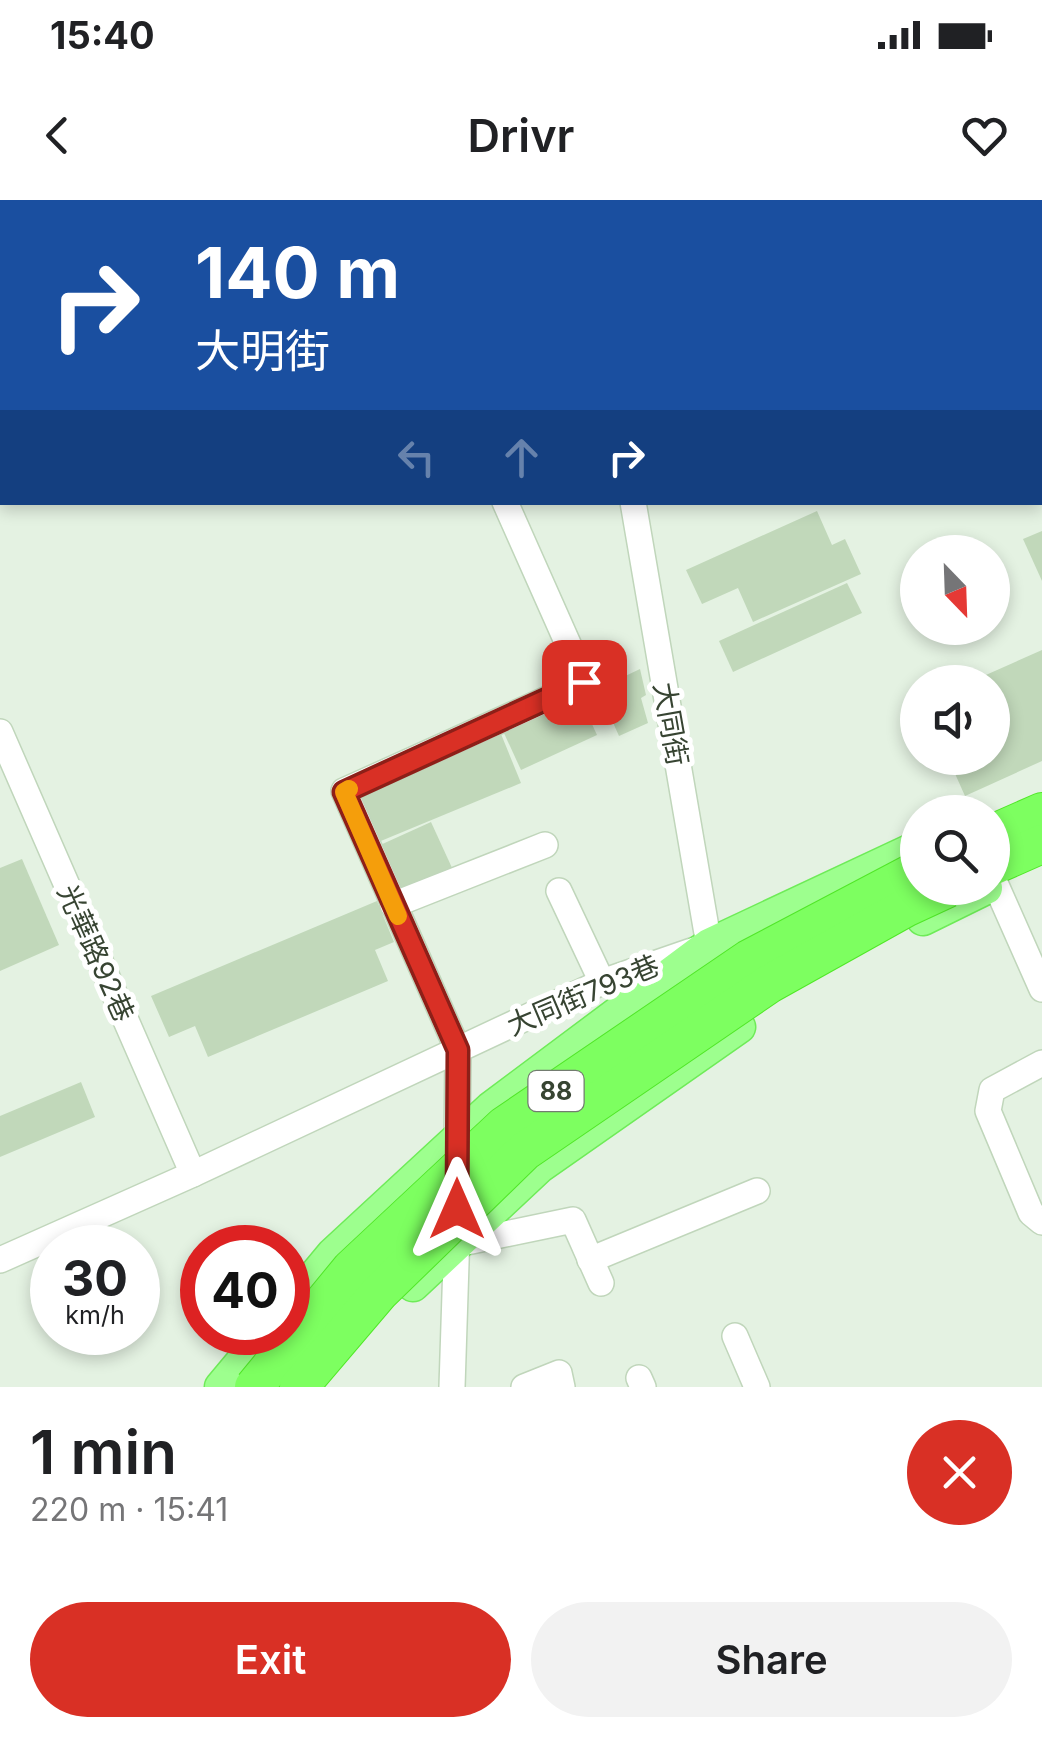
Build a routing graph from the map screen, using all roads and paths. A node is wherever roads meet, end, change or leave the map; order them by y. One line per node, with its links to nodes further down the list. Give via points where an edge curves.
1 (506, 505): 16 (street, via 584,682 344,792)
2 (634, 505): 20 (street, 大同街)
3 (0, 732): 26 (street, 光華路92巷)
4 (1042, 792): 5 (main road)
5 (1010, 806)
6 (1042, 812): 7 (highway)
7 (1010, 826)
8 (1042, 844): 12 (highway)
9 (545, 845): 16 (street)
10 (900, 855): 20 (main road)
11 (1042, 864): 13 (main road)
12 (1010, 867)
13 (1010, 874)
14 (900, 880): 35 (highway, 88, bridge, via 749,960 504,1126 351,1269)
15 (559, 891): 21 (street)
16 (393, 905): 23 (street)
17 (910, 905): 36 (highway, 88, bridge, via 770,984 525,1150 379,1292)
18 (946, 905): 29 (main road, via 780,998 539,1167)
19 (1003, 905): 22 (street)
20 (709, 945): 21 (street, 大同街793巷); 25 (main road)
21 (602, 982): 23 (street, 大同街793巷)
22 (1042, 989)
23 (458, 1050): 25 (street); 26 (street, 大同街793巷)
24 (1042, 1063): 28 (street, via 992,1090 988,1111 1031,1212)
25 (457, 1140): 29 (street); 31 (main road)
26 (193, 1174): 30 (street, 大同街793巷)
27 (757, 1192): 29 (street, via 596,1272 572,1220)
28 (1042, 1222)
29 (457, 1244): 37 (main road, via 392,1304); 38 (street)
30 (0, 1260)
31 (310, 1282)
32 (735, 1336): 41 (street)
33 (248, 1355): 34 (main road)
34 (221, 1387)
35 (254, 1387)
36 (299, 1387)
37 (320, 1387)
38 (452, 1387)
39 (524, 1387): 40 (street, via 559,1373)
40 (562, 1387)
41 (757, 1387)

